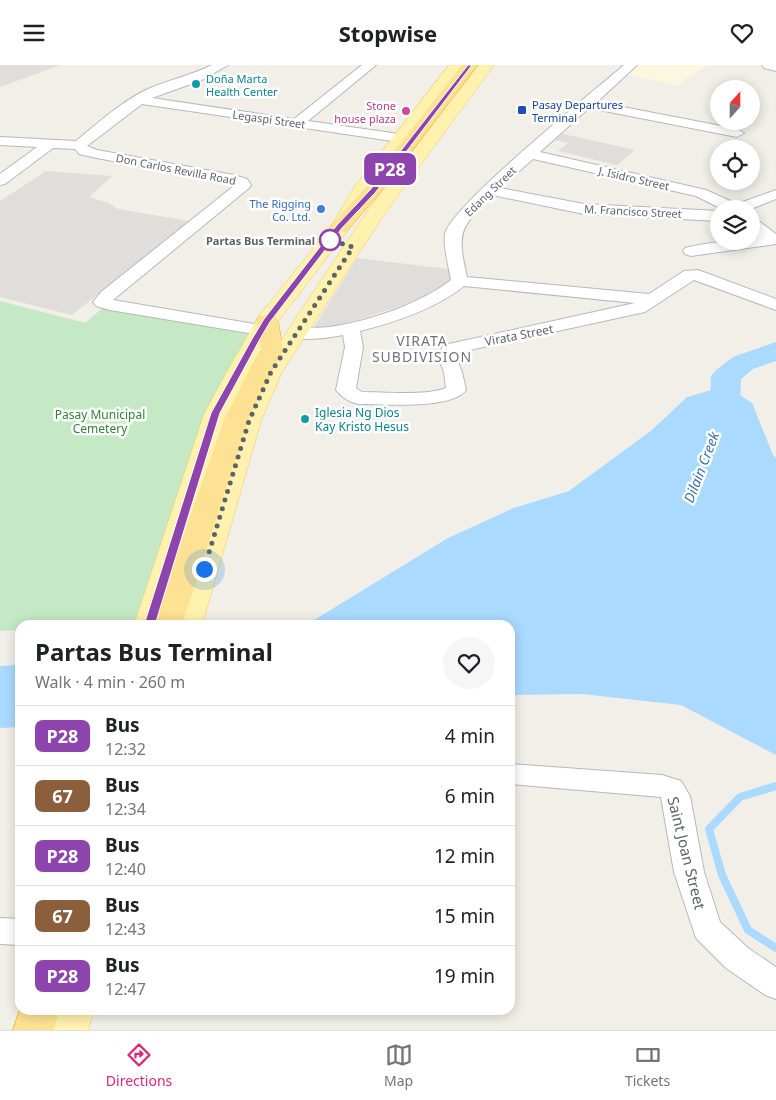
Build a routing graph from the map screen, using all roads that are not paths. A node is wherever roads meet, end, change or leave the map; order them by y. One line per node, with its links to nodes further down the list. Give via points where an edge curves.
1 (222, 65): 9 (street)
2 (370, 65): 11 (street)
3 (457, 65): 15 (main road)
4 (470, 65): 28 (highway)
5 (487, 65): 37 (main road, via 375,214)
6 (632, 65): 10 (street, Edang Street)
7 (768, 65): 8 (street)
8 (776, 67)
9 (139, 100): 14 (street, Legaspi Street); 20 (street)
10 (587, 104): 16 (street); 21 (street, Edang Street)
11 (311, 110): 12 (street); 14 (street)
12 (330, 113)
13 (393, 121): 15 (street)
14 (297, 123): 17 (street, Legaspi Street)
15 (410, 124): 17 (main road)
16 (737, 133)
17 (399, 138): 28 (main road, via 361,190)
18 (0, 141): 19 (street)
19 (49, 144): 20 (street); 22 (street)
20 (79, 145): 35 (street, Don Carlos Revilla Road, via 84,151 234,179 244,185 102,302)
21 (530, 154): 23 (street, Edang Street); 25 (street, J. Isidro Street, via 701,193)
22 (0, 181)
23 (489, 190): 27 (street, M. Francisco Street, via 584,209); 32 (street, Edang Street, via 462,218 453,234)
24 (776, 194): 26 (street)
25 (717, 200)
26 (760, 200)
27 (710, 216)
28 (340, 227): 35 (main road)
29 (760, 229): 30 (street)
30 (774, 240): 31 (street)
31 (691, 251)
32 (460, 281): 33 (street); 36 (street, via 426,302)
33 (655, 300): 34 (street, Virata Street, via 694,274); 36 (street, Virata Street, via 639,308 450,349 446,355 456,390 431,397 358,398 346,390 354,347)
34 (776, 305)
35 (264, 326): 38 (main road, via 216,413); 39 (highway, via 272,350 237,417)
36 (351, 327): 37 (street, via 331,332)
37 (296, 333): 40 (main road, via 271,372 249,421)
38 (151, 620)
39 (169, 620)
40 (189, 620)
41 (515, 774): 44 (street, Saint Joan Street, via 671,789 676,796 689,872 707,929 737,958)
42 (0, 931): 43 (street)
43 (15, 932)
44 (776, 985)
45 (24, 1015): 48 (main road)
46 (38, 1015): 49 (highway)
47 (72, 1015): 50 (main road)
48 (19, 1030)
49 (34, 1030)
50 (68, 1030)

